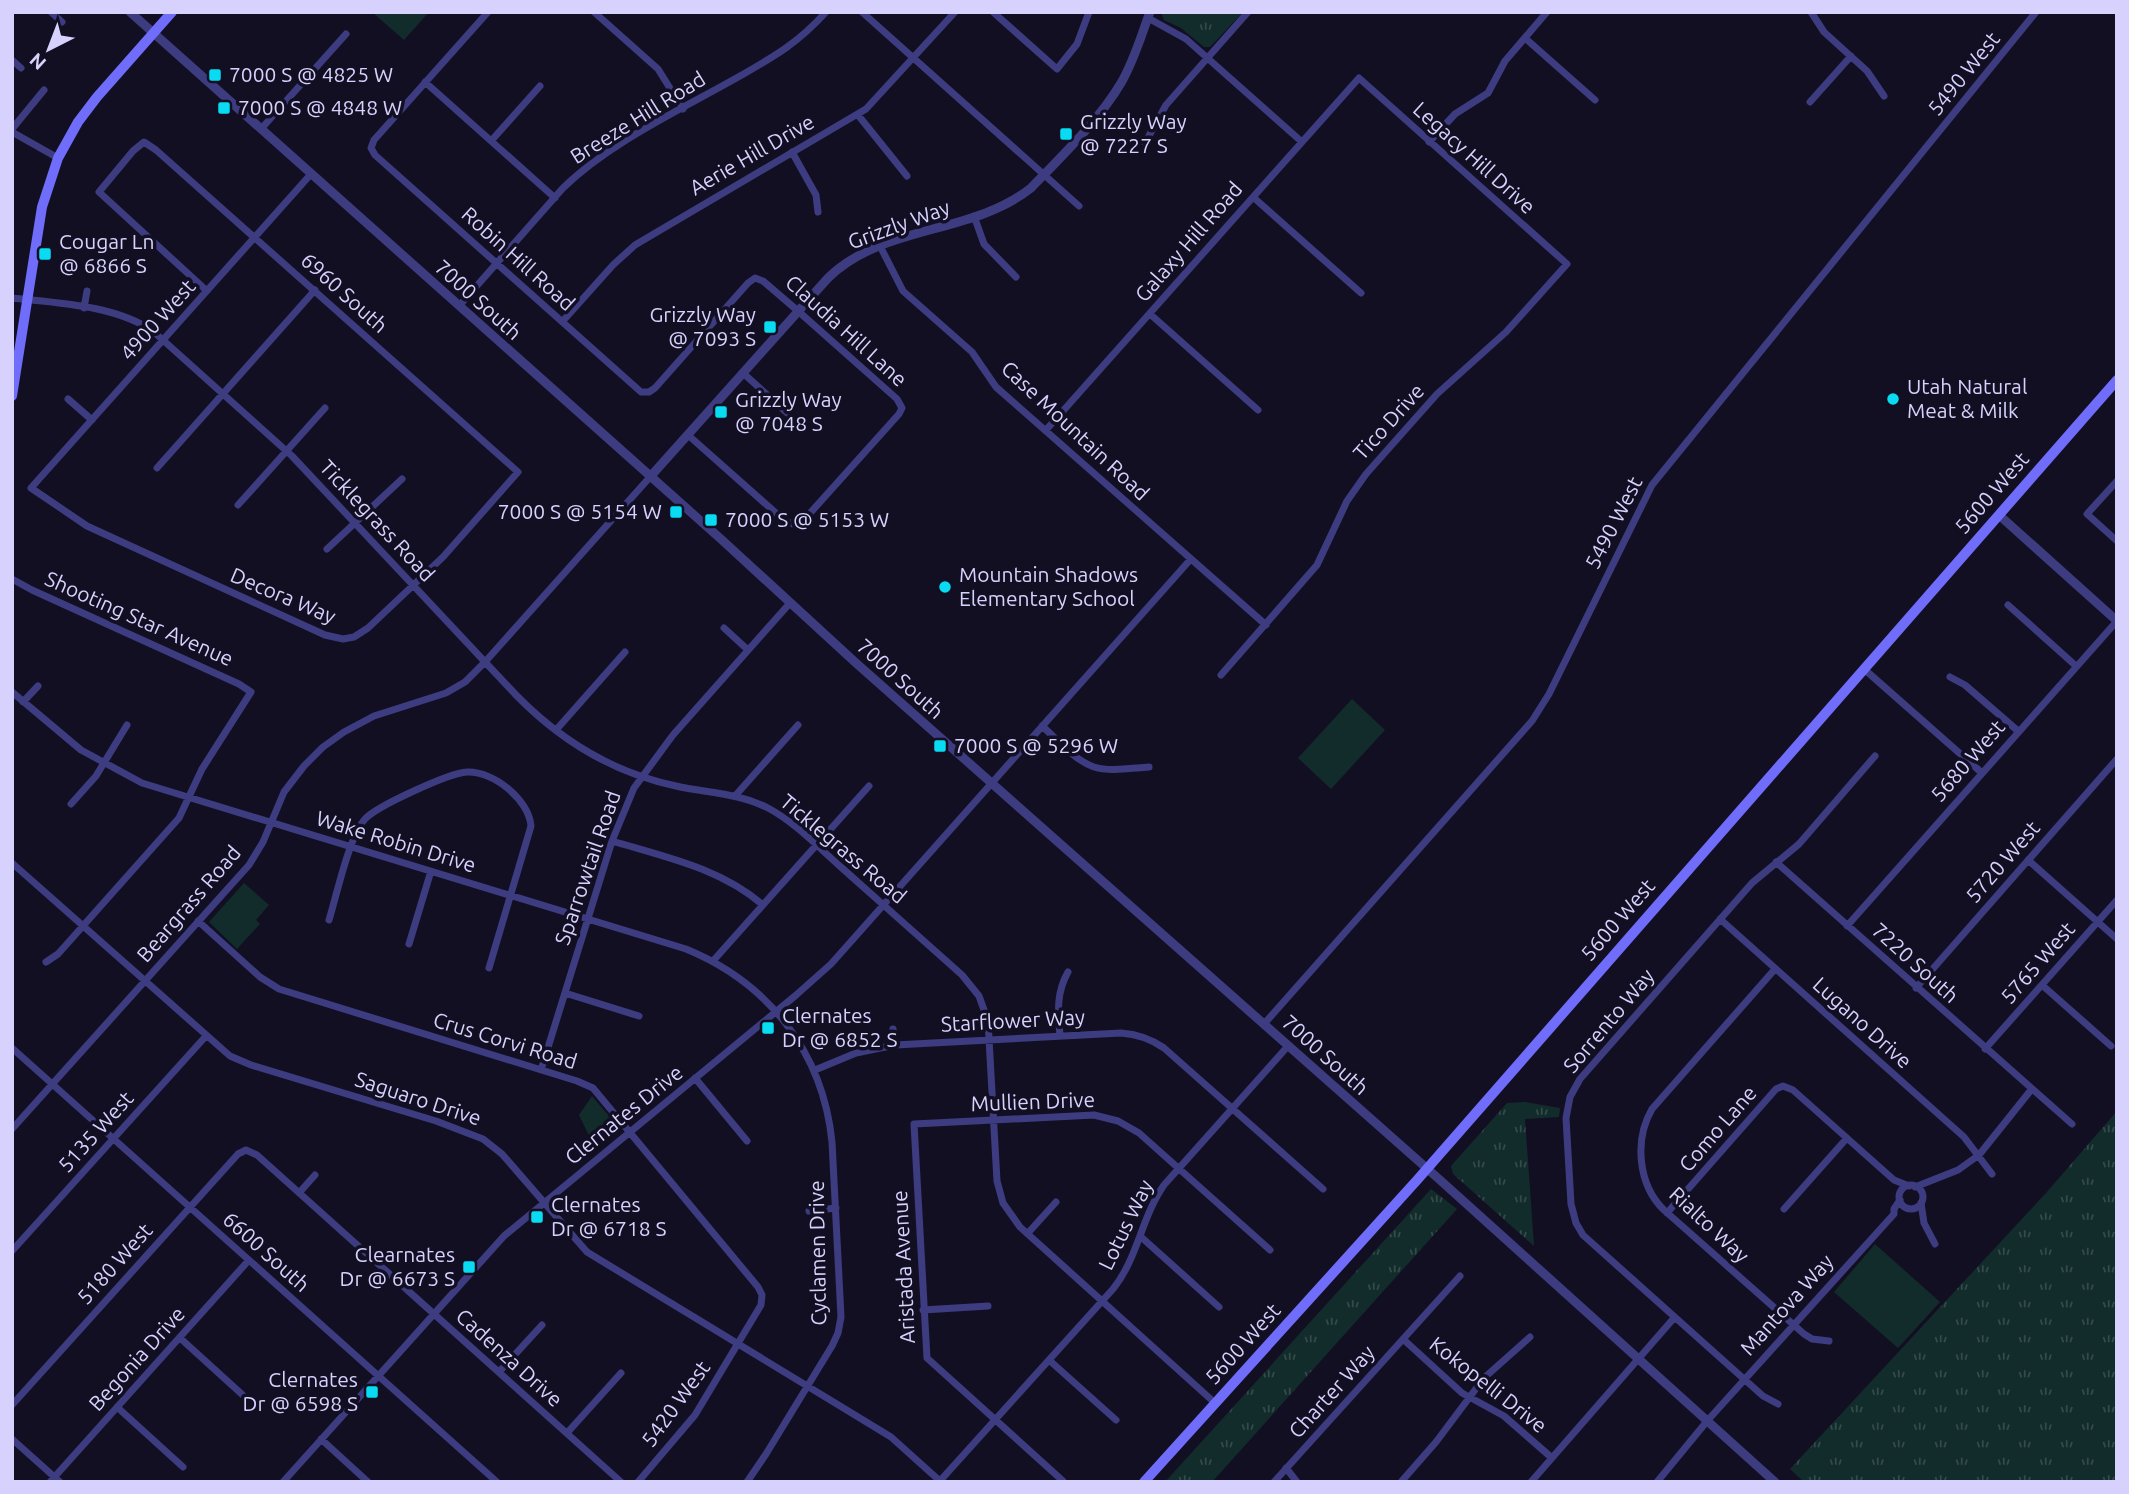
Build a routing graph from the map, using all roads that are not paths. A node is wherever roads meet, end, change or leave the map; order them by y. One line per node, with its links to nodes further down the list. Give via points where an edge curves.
1 (51, 12): 16 (street)
2 (130, 12): 17 (street, 7000 South)
3 (172, 12): 17 (main road)
4 (488, 12): 26 (street)
5 (594, 12): 32 (street, via 658,69)
6 (826, 12): 32 (street, Breeze Hill Road, via 792,46)
7 (862, 12): 21 (street)
8 (955, 12): 21 (street, Aerie Hill Drive)
9 (993, 12): 10 (street, via 1057,69 1077,44)
10 (1089, 12)
11 (1248, 12): 22 (street)
12 (1547, 12): 19 (street)
13 (1811, 12): 20 (street, via 1824,32)
14 (2036, 12): 157 (street, 5490 West, via 1660,474 1532,720)
15 (1149, 15): 22 (street); 43 (street, Grizzly Way, via 1120,85)
16 (62, 22)
17 (153, 33): 34 (street, 7000 South); 41 (main road, via 90,106)
18 (346, 34): 34 (street)
19 (1525, 38): 30 (street); 38 (street, via 1505,61 1488,93 1455,114)
20 (1851, 56): 29 (street); 31 (street)
21 (914, 58): 33 (street, Aerie Hill Drive); 43 (street)
22 (1208, 58): 37 (street); 39 (street, via 1167,105)
23 (12, 60): 24 (street)
24 (21, 68)
25 (1359, 78): 37 (street, Galaxy Hill Road); 38 (street, Legacy Hill Drive)
26 (425, 82): 36 (street); 52 (street, Robin Hill Road, via 371,148)
27 (540, 86): 36 (street)
28 (44, 90): 35 (street)
29 (1884, 96)
30 (1595, 100)
31 (1810, 103)
32 (682, 109): 46 (street, Breeze Hill Road, via 591,163)
33 (858, 115): 40 (street, Aerie Hill Drive); 44 (street)
34 (261, 129): 42 (street, 7000 South)
35 (12, 131): 41 (street)
36 (491, 141): 46 (street)
37 (1303, 142): 45 (street, Galaxy Hill Road)
38 (1429, 142): 53 (street, Legacy Hill Drive)
39 (1145, 143)
40 (792, 152): 48 (street, via 816,195); 65 (street, Aerie Hill Drive, via 635,245)
41 (58, 158): 60 (main road, via 42,207)
42 (311, 174): 50 (street, 4900 West); 61 (street, 7000 South)
43 (1044, 174): 47 (street); 49 (street, Grizzly Way, via 1020,197)
44 (907, 176)
45 (1253, 197): 58 (street); 64 (street, Galaxy Hill Road)
46 (555, 198): 52 (street, Breeze Hill Road)
47 (1079, 206)
48 (818, 212)
49 (974, 216): 51 (street, Grizzly Way); 54 (street, via 984,244)
50 (255, 237): 55 (street, 6960 South); 57 (street, 4900 West); 57 (street, 6960 South, via 145,142 133,151 99,192)
51 (880, 246): 63 (street, Grizzly Way, via 846,262); 77 (street, Case Mountain Road, via 903,291 972,352 996,387)
52 (496, 263): 61 (street, Breeze Hill Road); 65 (street, Robin Hill Road)
53 (1567, 264): 97 (street, Tico Drive, via 1506,332 1437,394 1366,474 1347,501 1317,565)
54 (1017, 277)
55 (315, 290): 70 (street); 81 (street, 6960 South)
56 (87, 291): 62 (street)
57 (207, 291): 66 (street, 4900 West)
58 (1361, 293)
59 (12, 298): 60 (street, Ticklegrass Road)
60 (28, 300): 62 (street, Ticklegrass Road); 71 (main road)
61 (459, 306): 82 (street, 7000 South)
62 (84, 308): 66 (street, Ticklegrass Road, via 131,319)
63 (798, 311): 67 (street, Grizzly Way); 69 (street, Claudia Hill Lane, via 763,281 751,280); 78 (street, Claudia Hill Lane, via 897,399 902,408 882,434 797,526 786,522)
64 (1150, 314): 74 (street); 77 (street, Galaxy Hill Road)
65 (562, 322): 69 (street, Robin Hill Road)
66 (163, 340): 70 (street, Ticklegrass Road); 76 (street, 4900 West)
67 (743, 373): 75 (street); 78 (street, Grizzly Way)
68 (2117, 380): 87 (main road, 5600 West)
69 (646, 393)
70 (223, 394): 79 (street, Ticklegrass Road); 80 (street)
71 (12, 396)
72 (68, 399): 76 (street)
73 (325, 408): 79 (street)
74 (1258, 410)
75 (787, 413)
76 (92, 420): 85 (street, 4900 West)
77 (1046, 430): 91 (street, Case Mountain Road)
78 (688, 435): 82 (street, Grizzly Way)
79 (286, 450): 86 (street); 88 (street, Ticklegrass Road)
80 (157, 468)
81 (519, 472): 93 (street, Decora Way)
82 (650, 477): 94 (street, 7000 South); 101 (street, Beargrass Road)
83 (402, 479): 88 (street)
84 (2117, 481): 89 (street, via 2087,514)
85 (32, 488): 93 (street, Decora Way, via 98,532 333,637 362,633)
86 (238, 505)
87 (1998, 515): 96 (street); 103 (main road, 5600 West)
88 (354, 523): 90 (street); 93 (street, Ticklegrass Road)
89 (2117, 541)
90 (327, 549)
91 (1190, 560): 97 (street, Case Mountain Road); 111 (street, Clernates Drive)
92 (12, 579): 123 (street, Shooting Star Avenue, via 251,692)
93 (414, 586): 101 (street, Ticklegrass Road)
94 (790, 603): 99 (street, Sparrowtail Road); 120 (street, 7000 South)
95 (2008, 605): 102 (street)
96 (2117, 621): 102 (street, 5680 West)
97 (1266, 625): 104 (street, Tico Drive)
98 (724, 628): 99 (street)
99 (748, 650): 119 (street, Sparrowtail Road)
100 (625, 652): 112 (street)
101 (485, 662): 112 (street, Ticklegrass Road); 125 (street, Beargrass Road, via 446,693 374,716 333,739 297,774)
102 (2076, 666): 113 (street, 5680 West)
103 (1864, 669): 118 (street); 184 (main road, 5600 West)
104 (1221, 675)
105 (1950, 677): 113 (street)
106 (38, 686): 108 (street)
107 (12, 692): 108 (street, Wake Robin Drive)
108 (23, 702): 116 (street, Wake Robin Drive)
109 (798, 724): 122 (street)
110 (127, 725): 116 (street)
111 (1042, 726): 117 (street, via 1093,766); 120 (street, Clernates Drive)
112 (555, 730): 119 (street, Ticklegrass Road)
113 (2018, 731): 118 (street, 5680 West)
114 (1875, 756): 130 (street, Sorrento Way, via 1802,840)
115 (2117, 759): 129 (street, 5720 West)
116 (104, 764): 123 (street, Wake Robin Drive, via 142,783); 124 (street)
117 (1149, 767)
118 (1982, 774): 143 (street, 5680 West)
119 (641, 776): 122 (street, Ticklegrass Road); 126 (street, Sparrowtail Road)
120 (992, 782): 136 (street, Clernates Drive); 157 (street, 7000 South)
121 (869, 786): 127 (street)
122 (735, 796): 127 (street, Ticklegrass Road, via 774,811)
123 (189, 798): 125 (street, Wake Robin Drive); 142 (street, via 173,826)
124 (71, 804)
125 (271, 823): 128 (street, Wake Robin Drive); 140 (street, Beargrass Road, via 254,858)
126 (612, 841): 135 (street, via 706,870); 137 (street, Sparrowtail Road)
127 (816, 845): 135 (street); 136 (street, Ticklegrass Road)
128 (352, 847): 132 (street, Wake Robin Drive); 133 (street, via 360,825 377,809 458,774 482,774 523,802 531,820); 139 (street)
129 (2028, 860): 141 (street); 153 (street, 5720 West)
130 (1776, 862): 138 (street, Sorrento Way); 143 (street, 7220 South)
131 (12, 863): 142 (street, Saguaro Drive)
132 (431, 871): 133 (street, Wake Robin Drive); 145 (street)
133 (511, 896): 137 (street, Wake Robin Drive); 148 (street)
134 (2117, 900): 141 (street, 5765 West)
135 (763, 905): 146 (street)
136 (883, 905): 155 (street, Clernates Drive, via 831,964); 161 (street, Ticklegrass Road, via 974,988 986,1012)
137 (587, 919): 146 (street, Wake Robin Drive); 154 (street, Sparrowtail Road)
138 (1720, 919): 149 (street, Lugano Drive); 216 (street, Sorrento Way, via 1580,1079 1567,1111 1571,1204 1579,1229)
139 (329, 920)
140 (198, 921): 151 (street, Beargrass Road); 167 (street, Crus Corvi Road, via 279,989)
141 (2097, 922): 144 (street); 152 (street, 5765 West)
142 (82, 926): 147 (street); 151 (street, Saguaro Drive)
143 (1847, 926): 153 (street, 7220 South)
144 (2117, 939)
145 (409, 944)
146 (713, 961): 155 (street, Wake Robin Drive, via 744,980)
147 (46, 962)
148 (489, 968)
149 (1775, 969): 182 (street, Lugano Drive); 201 (street, Rialto Way, via 1646,1122 1641,1144 1645,1180)
150 (1069, 972): 160 (street, via 1058,999)
151 (144, 981): 159 (street, Saguaro Drive); 170 (street, Beargrass Road)
152 (2042, 985): 164 (street); 166 (street, 5765 West)
153 (1916, 988): 166 (street, 7220 South)
154 (565, 993): 156 (street); 167 (street, Sparrowtail Road)
155 (777, 1012): 168 (street, Cyclamen Drive); 169 (street, Clernates Drive)
156 (639, 1016)
157 (1264, 1024): 163 (street, 7000 South)
158 (893, 1029): 162 (street)
159 (206, 1036): 179 (street, 5135 West); 195 (street, Saguaro Drive, via 241,1061 483,1139)
160 (1060, 1036): 161 (street, Starflower Way); 172 (street, Starflower Way, via 1133,1030 1164,1048)
161 (990, 1040): 162 (street, Starflower Way); 173 (street, Ticklegrass Road)
162 (895, 1045): 168 (street, Starflower Way, via 856,1053)
163 (1288, 1046): 172 (street, Lotus Way); 184 (street, 7000 South)
164 (2111, 1046)
165 (12, 1048): 170 (street, 6600 South)
166 (1985, 1049): 171 (street, 7220 South)
167 (541, 1070): 177 (street, Crus Corvi Road, via 593,1088)
168 (815, 1070): 197 (street, Cyclamen Drive, via 831,1130)
169 (695, 1079): 177 (street, Clernates Drive); 180 (street)
170 (53, 1084): 176 (street, Beargrass Road); 179 (street, 6600 South)
171 (2031, 1090): 175 (street, 7220 South); 182 (street)
172 (1232, 1108): 183 (street, Lotus Way); 190 (street, Starflower Way)
173 (994, 1120): 174 (street, Mullien Drive); 183 (street, Mullien Drive, via 1110,1118 1139,1133); 204 (street, Ticklegrass Road, via 1000,1195 1011,1216)
174 (914, 1124): 214 (street, Aristada Avenue)
175 (2072, 1125)
176 (12, 1129)
177 (631, 1131): 195 (street, Clernates Drive); 223 (street, Crus Corvi Road, via 761,1291 761,1306)
178 (1847, 1138): 187 (street, Como Lane); 198 (street); 201 (street, Como Lane, via 1793,1090 1779,1087)
179 (114, 1139): 196 (street, 6600 South); 208 (street, 5135 West)
180 (747, 1141)
181 (246, 1150): 191 (street, Cadenza Drive); 196 (street, 5180 West)
182 (1979, 1155): 185 (street, Lugano Drive); 188 (street)
183 (1178, 1168): 205 (street, Lotus Way, via 1155,1198); 207 (street, Mullien Drive)
184 (1426, 1168): 224 (street, 7000 South); 233 (main road, 5600 West)
185 (1992, 1174)
186 (315, 1175): 191 (street)
187 (1894, 1180): 189 (street, Como Lane); 192 (street, Como Lane)
188 (1930, 1182): 189 (street); 193 (street)
189 (1912, 1186): 192 (street); 193 (street)
190 (1323, 1189)
191 (299, 1193): 215 (street, Cadenza Drive)
192 (1900, 1197): 199 (street, Como Lane); 202 (street, Mantova Way)
193 (1922, 1199): 199 (street, Mantova Way, via 1917,1208); 203 (street)
194 (1056, 1202): 204 (street)
195 (544, 1203): 215 (street, Clernates Drive, via 498,1242); 223 (street, Saguaro Drive, via 579,1245 599,1261)
196 (190, 1207): 209 (street, 6600 South); 235 (street, 5180 West)
197 (836, 1208): 200 (street); 230 (street, Cyclamen Drive, via 840,1325)
198 (1784, 1209)
199 (1908, 1209): 202 (street, Mantova Way); 203 (street, Como Lane)
200 (809, 1211)
201 (1667, 1213): 218 (street, Rialto Way)
202 (1894, 1214): 218 (street, Mantova Way)
203 (1924, 1223): 206 (street)
204 (1028, 1233): 211 (street, Ticklegrass Road)
205 (1140, 1236): 211 (street, Lotus Way, via 1128,1267); 213 (street)
206 (1934, 1244)
207 (1270, 1250)
208 (12, 1251)
209 (250, 1260): 220 (street, Begonia Drive); 228 (street, 6600 South)
210 (1460, 1276): 221 (street, Charter Way)
211 (1102, 1301): 225 (street, Lotus Way); 233 (street, Ticklegrass Road)
212 (988, 1306): 214 (street)
213 (1219, 1307)
214 (923, 1310): 237 (street, Aristada Avenue, via 927,1358)
215 (433, 1314): 226 (street, Cadenza Drive); 228 (street, Clernates Drive)
216 (1674, 1318): 224 (street); 229 (street, Sorrento Way)
217 (542, 1325): 226 (street)
218 (1793, 1325): 222 (street, Rialto Way, via 1809,1338); 229 (street, Mantova Way)
219 (1530, 1337): 231 (street, via 1489,1372)
220 (180, 1338): 232 (street); 236 (street, Begonia Drive)
221 (1403, 1339): 231 (street, Kokopelli Drive); 245 (street, Charter Way)
222 (1829, 1341)
223 (738, 1345): 230 (street, Saguaro Drive); 253 (street, 5420 West, via 695,1415)
224 (1639, 1358): 239 (street, 7000 South); 243 (street)
225 (1049, 1360): 237 (street, Lotus Way); 238 (street)
226 (499, 1372): 240 (street, Cadenza Drive)
227 (621, 1373): 240 (street)
228 (378, 1375): 242 (street, Clernates Drive); 251 (street, 6600 South)
229 (1744, 1380): 234 (street, Sorrento Way); 239 (street, Mantova Way)
230 (807, 1387): 248 (street, Saguaro Drive, via 891,1437); 254 (street, Cyclamen Drive)
231 (1469, 1397): 243 (street, Kokopelli Drive, via 1504,1416); 258 (street)
232 (246, 1398)
233 (1215, 1403): 255 (main road, 5600 West)
234 (1778, 1404)
235 (12, 1405)
236 (117, 1407): 244 (street); 246 (street, Begonia Drive)
237 (995, 1420): 247 (street, Aristada Avenue); 248 (street, Lotus Way)
238 (1116, 1420)
239 (1708, 1420): 260 (street, Mantova Way); 261 (street, 7000 South)
240 (567, 1433): 252 (street, Cadenza Drive)
241 (12, 1439): 246 (street)
242 (321, 1439): 249 (street, Clernates Drive); 250 (street)
243 (1552, 1458): 259 (street)
244 (183, 1467)
245 (1286, 1468): 256 (street, Charter Way); 257 (street)
246 (55, 1480)
247 (1063, 1480)
248 (940, 1481)
249 (283, 1482)
250 (368, 1482)
251 (497, 1482)
252 (621, 1482)
253 (638, 1482)
254 (747, 1482)
255 (1144, 1482)
256 (1274, 1482)
257 (1297, 1482)
258 (1401, 1482)
259 (1531, 1482)
260 (1657, 1482)
261 (1774, 1482)

